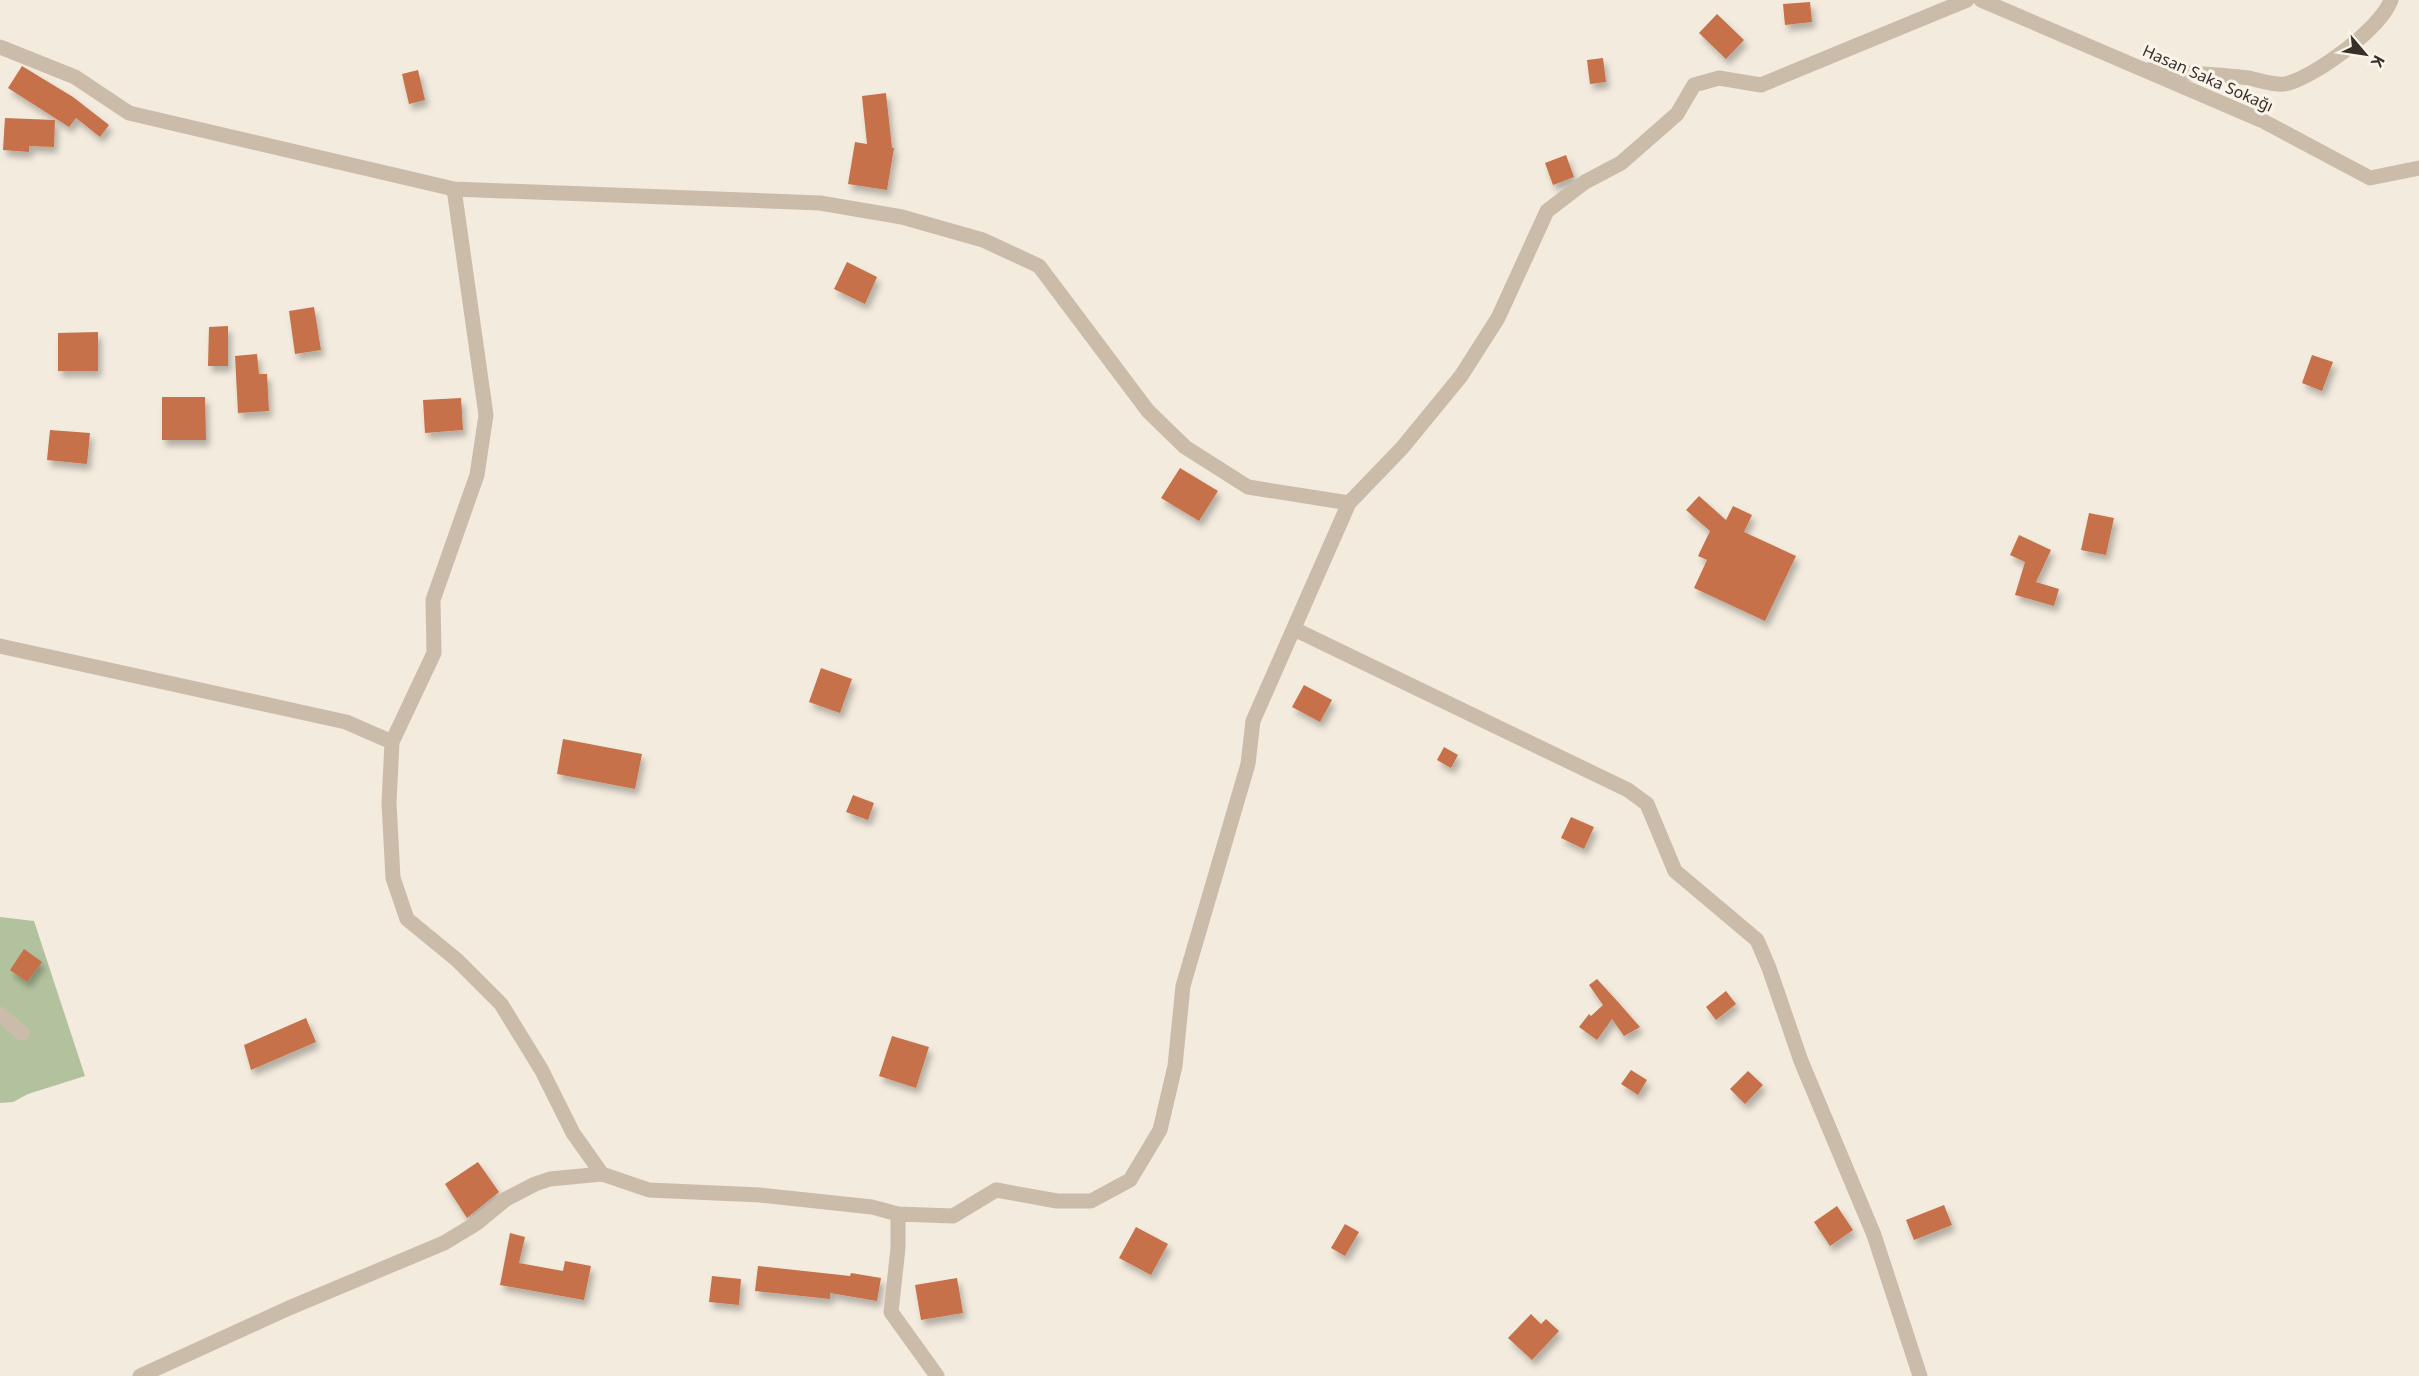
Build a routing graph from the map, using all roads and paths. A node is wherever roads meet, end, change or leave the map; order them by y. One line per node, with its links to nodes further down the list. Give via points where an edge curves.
1 (1966, 0): 8 (street, via 1761,86 1719,78 1694,85 1677,114 1621,163 1585,182 1547,211 1498,318 1461,376 1402,448)
2 (1981, 0): 5 (street, Hasan Saka Sokağı)
3 (2391, 0): 5 (street, via 2369,29 2332,62 2284,84)
4 (0, 47): 7 (street, via 75,77 129,113)
5 (2145, 70): 6 (street, Hasan Saka Sokağı, via 2261,120 2370,178)
6 (2419, 168)
7 (454, 189): 8 (street, via 820,203 902,217 983,240 1040,266 1148,411 1185,447 1248,487); 11 (street, via 486,415 477,475 433,600 434,653)
8 (1349, 503): 9 (street)
9 (1294, 629): 15 (street, via 1253,721 1248,764 1183,986 1175,1066 1160,1130 1130,1180 1091,1201 1057,1201 996,1190 953,1216); 18 (street, via 1628,790 1647,804 1675,871 1756,940 1874,1235)
10 (0, 646): 11 (street, via 346,722)
11 (392, 742): 14 (street, via 389,803 393,878 407,919 457,960 501,1004 541,1069 573,1133)
12 (0, 1014): 13 (street)
13 (22, 1033)
14 (602, 1174): 15 (street, via 649,1190 760,1196 872,1207); 16 (street, via 535,1184 506,1199 444,1243)
15 (898, 1214): 17 (street, via 891,1312)
16 (140, 1376)
17 (937, 1376)
18 (1920, 1376)

